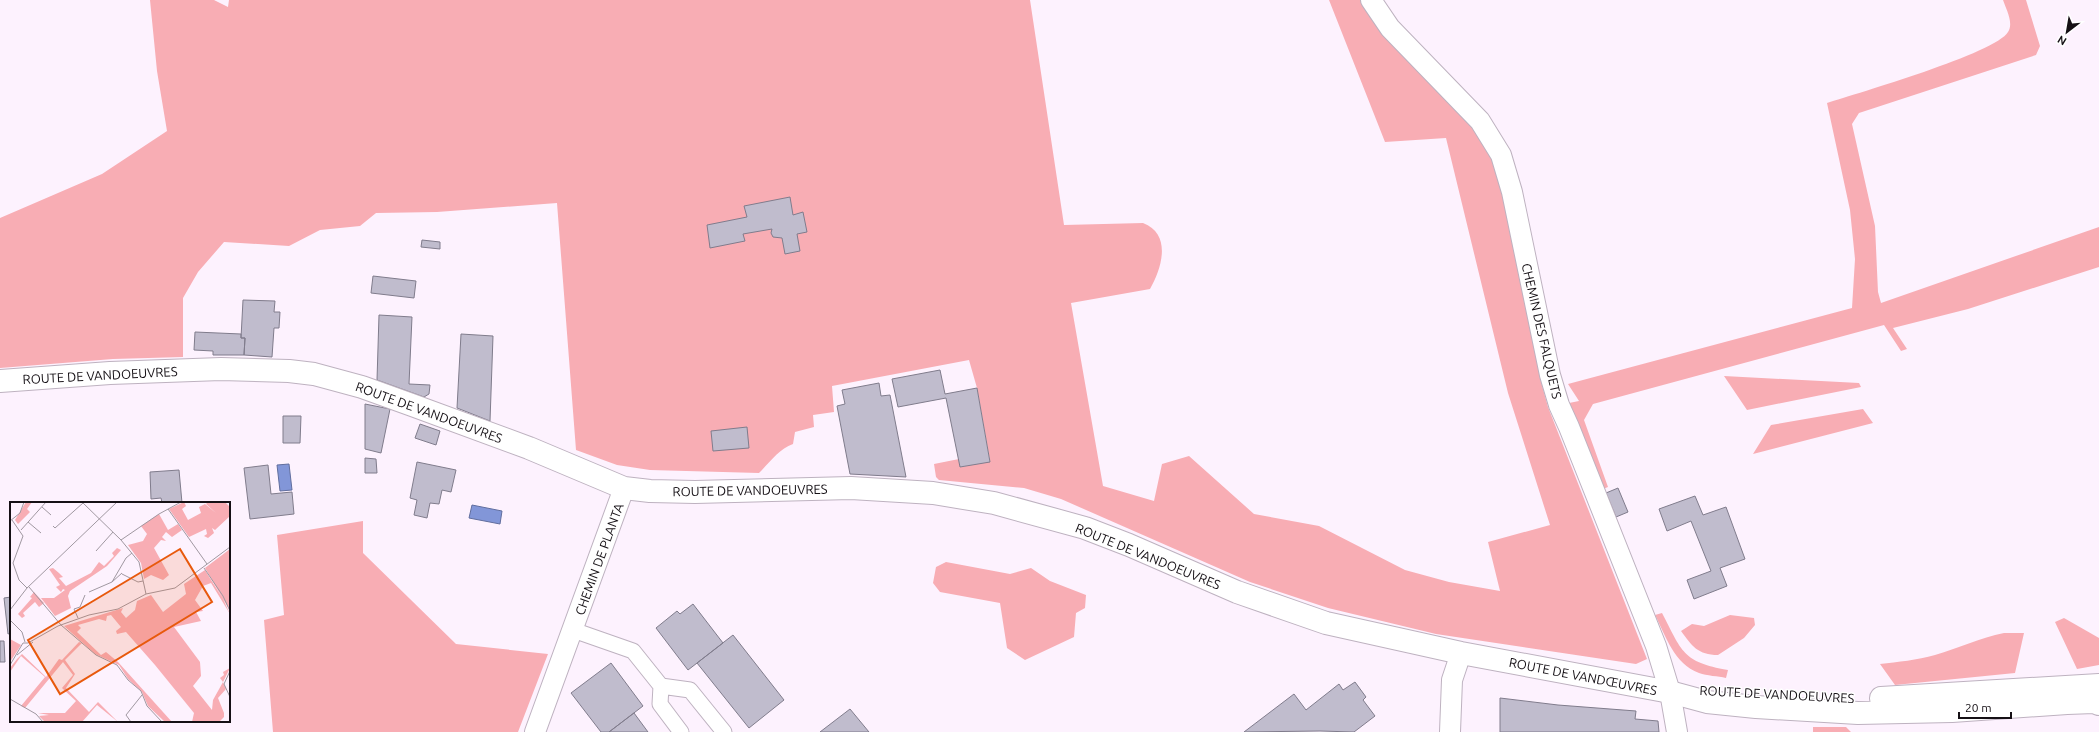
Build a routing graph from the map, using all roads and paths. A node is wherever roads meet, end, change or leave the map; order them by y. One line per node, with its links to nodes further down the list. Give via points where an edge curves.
1 (1371, 0): 9 (street, CHEMIN DES FALQUETS, via 1390,28 1480,121 1501,155 1559,405 1656,646)
2 (0, 381): 3 (main road, ROUTE DE VANDOEUVRES, via 110,373 228,369 289,370 314,374 362,387 412,405 528,448)
3 (624, 488): 4 (street, CHEMIN DE PLANTA); 5 (main road, ROUTE DE VANDOEUVRES, via 689,492 872,489 932,493 994,503 1085,528 1237,592 1326,623)
4 (573, 630): 8 (street, CHEMIN DE PLANTA, via 633,650); 11 (street, CHEMIN DE PLANTA)
5 (1461, 653): 6 (main road, ROUTE DE VANDOEUVRES); 14 (street, via 1452,680)
6 (1496, 659): 9 (main road, ROUTE DE VANDŒUVRES)
7 (2099, 685): 9 (main road, ROUTE DE VANDOEUVRES, via 1886,698 1805,698 1708,690)
8 (661, 686): 12 (street, via 660,704); 13 (street, via 690,690)
9 (1670, 692): 10 (main road, ROUTE DE VANDOEUVRES, via 1706,702 1858,712 1952,711 2067,702); 15 (street, CHEMIN DES FALQUETS)
10 (2099, 704)
11 (535, 732)
12 (681, 732)
13 (724, 732)
14 (1450, 732)
15 (1677, 732)

